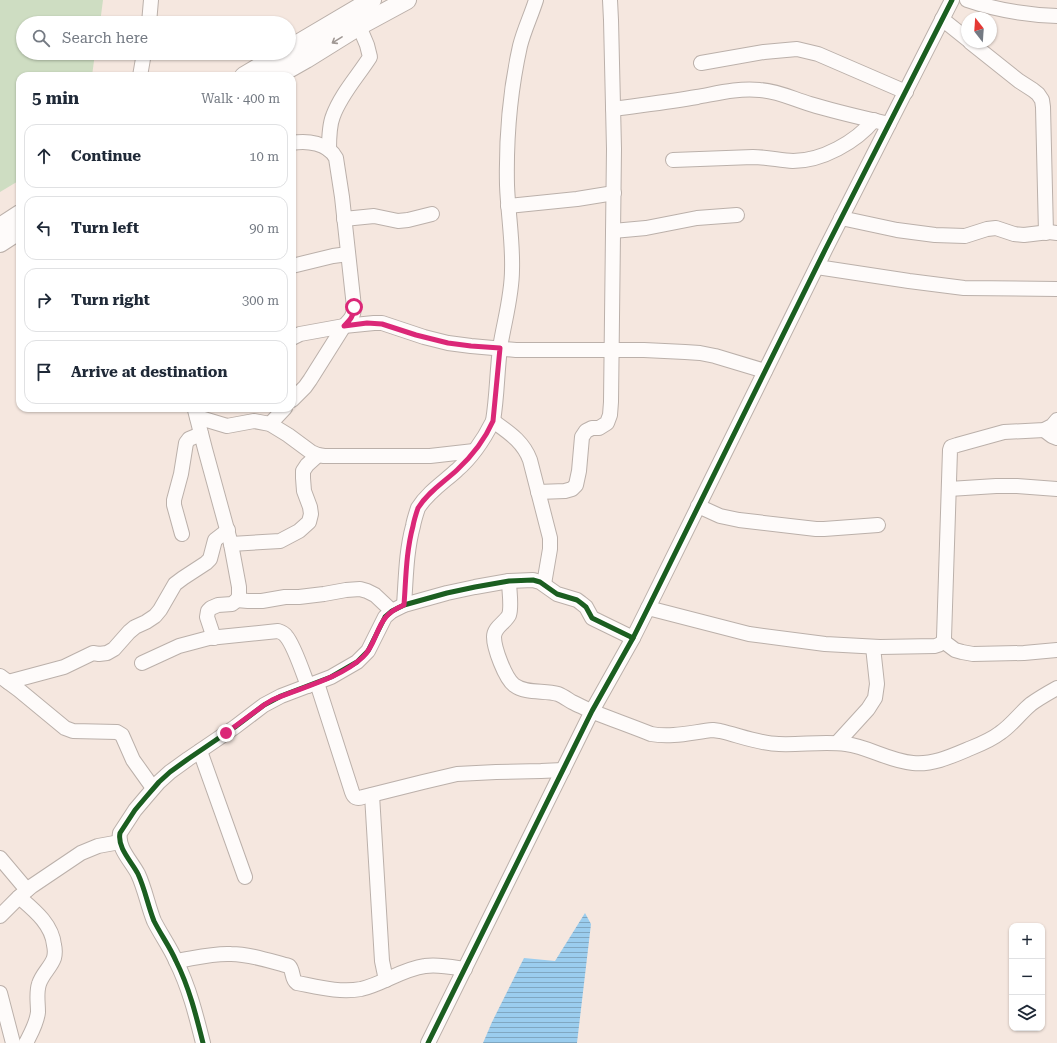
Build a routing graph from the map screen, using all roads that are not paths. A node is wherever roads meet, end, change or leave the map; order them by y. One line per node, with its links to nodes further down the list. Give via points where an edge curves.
1 (151, 0): 8 (street)
2 (372, 0): 13 (main road)
3 (407, 0): 11 (main road)
4 (536, 0): 29 (street, via 520,46 509,118)
5 (610, 0): 22 (street)
6 (952, 0): 10 (street)
7 (967, 0): 9 (street, via 1002,10)
8 (150, 16)
9 (1057, 16)
10 (942, 19): 12 (street); 21 (street)
11 (359, 26): 20 (main road, one-way to 20); 26 (street, via 370,57 332,116)
12 (961, 34)
13 (296, 45)
14 (978, 48): 38 (street, via 1038,94 1042,100)
15 (143, 60): 18 (street)
16 (271, 60): 19 (main road)
17 (701, 63): 21 (street, via 797,48 818,54)
18 (141, 72)
19 (251, 72)
20 (283, 72)
21 (906, 92): 24 (street)
22 (613, 109): 23 (street, via 729,90 759,90); 28 (street)
23 (874, 120): 24 (street); 27 (street, via 861,134 840,147 810,159 791,161 753,156)
24 (889, 124): 33 (street)
25 (296, 142): 26 (street, via 307,141)
26 (328, 150): 34 (street, via 334,154 338,166)
27 (673, 160)
28 (614, 193): 29 (street); 36 (street)
29 (508, 206): 46 (street, via 512,281)
30 (432, 214): 34 (street, via 398,221 374,216)
31 (737, 215): 36 (street)
32 (16, 217): 35 (main road)
33 (841, 218): 38 (street, via 935,235 965,236 996,228 1024,235); 42 (street)
34 (344, 219): 40 (street)
35 (0, 227)
36 (613, 231): 47 (street)
37 (16, 233): 39 (main road)
38 (1051, 233)
39 (0, 243)
40 (348, 254): 41 (street); 44 (street, via 354,313)
41 (296, 265)
42 (817, 267): 43 (street, via 964,288); 48 (street)
43 (1057, 289)
44 (344, 326): 45 (street); 46 (street, via 382,324 448,343); 49 (street, via 310,380)
45 (296, 337)
46 (500, 348): 47 (street); 53 (street)
47 (611, 350): 48 (street, via 700,353); 62 (street, via 610,414 607,423 586,431 582,437 576,485 565,491)
48 (766, 371): 63 (street)
49 (296, 396)
50 (281, 412): 54 (street)
51 (196, 413): 54 (street, via 227,426 254,421); 56 (street)
52 (1057, 420): 55 (street)
53 (493, 421): 58 (street); 62 (street, via 522,445 530,460)
54 (270, 424): 59 (street)
55 (1044, 430): 57 (street); 60 (street, via 1004,432 951,447)
56 (201, 434): 65 (street, via 186,442 174,500); 66 (street)
57 (1057, 438)
58 (474, 451): 59 (street, via 430,456); 70 (street, via 426,497 418,509 410,536)
59 (318, 456): 66 (street, via 306,465 304,471 303,484 311,514 309,522 299,531 280,541)
60 (949, 488): 61 (street, via 1003,486); 74 (street)
61 (1057, 489)
62 (538, 492): 68 (street, via 550,538)
63 (698, 506): 64 (street, via 720,516 739,520 816,529); 71 (street)
64 (878, 525)
65 (182, 534)
66 (230, 537): 69 (street, via 239,587); 78 (street, via 221,535 215,540 210,559 175,584 155,616 135,627 114,649 107,653 93,654 64,666)
67 (509, 581): 68 (street, via 533,580); 70 (street, via 447,593); 81 (street, via 509,616 496,630 494,637 506,676 514,685 521,688 558,694)
68 (544, 584): 73 (street, via 557,594 577,600 586,607 592,618)
69 (237, 600): 70 (street, via 262,601 360,589); 72 (street, via 232,604 218,605 208,611 207,617)
70 (398, 608): 79 (street, via 385,617 364,656 342,671)
71 (648, 608): 73 (street); 75 (street, via 749,634 825,644)
72 (214, 638): 77 (street, via 179,646); 79 (street, via 281,632 286,636)
73 (633, 638): 81 (street)
74 (943, 641): 75 (street, via 935,646); 76 (street, via 955,650 973,654)
75 (873, 646): 82 (street, via 878,684 875,698)
76 (1057, 650)
77 (142, 663)
78 (4, 679): 85 (street, via 65,728 73,731 117,732 122,736 133,760)
79 (313, 684): 83 (street, via 268,703); 86 (street, via 354,796 360,798)
80 (1057, 688): 82 (street, via 1032,704 998,735 936,762 912,763)
81 (592, 711): 82 (street, via 651,734 670,736 713,730 766,743); 84 (street)
82 (837, 743)
83 (200, 751): 85 (street); 89 (street)
84 (563, 770): 86 (street, via 457,774); 93 (street)
85 (153, 788): 87 (street, via 120,833)
86 (372, 795): 94 (street, via 382,961)
87 (120, 842): 90 (street, via 98,846 81,853); 92 (street, via 141,881 154,921)
88 (0, 858): 90 (street)
89 (245, 877)
90 (23, 894): 91 (street); 97 (street, via 49,929 55,948 55,956 39,983 36,1023)
91 (0, 916)
92 (176, 961): 94 (street, via 222,954 247,956 289,966 297,983 335,990 360,989); 98 (street, via 186,982)
93 (465, 969): 94 (street, via 426,966); 99 (street)
94 (386, 980)
95 (0, 993): 96 (street)
96 (13, 1043)
97 (26, 1043)
98 (202, 1043)
99 (428, 1043)

